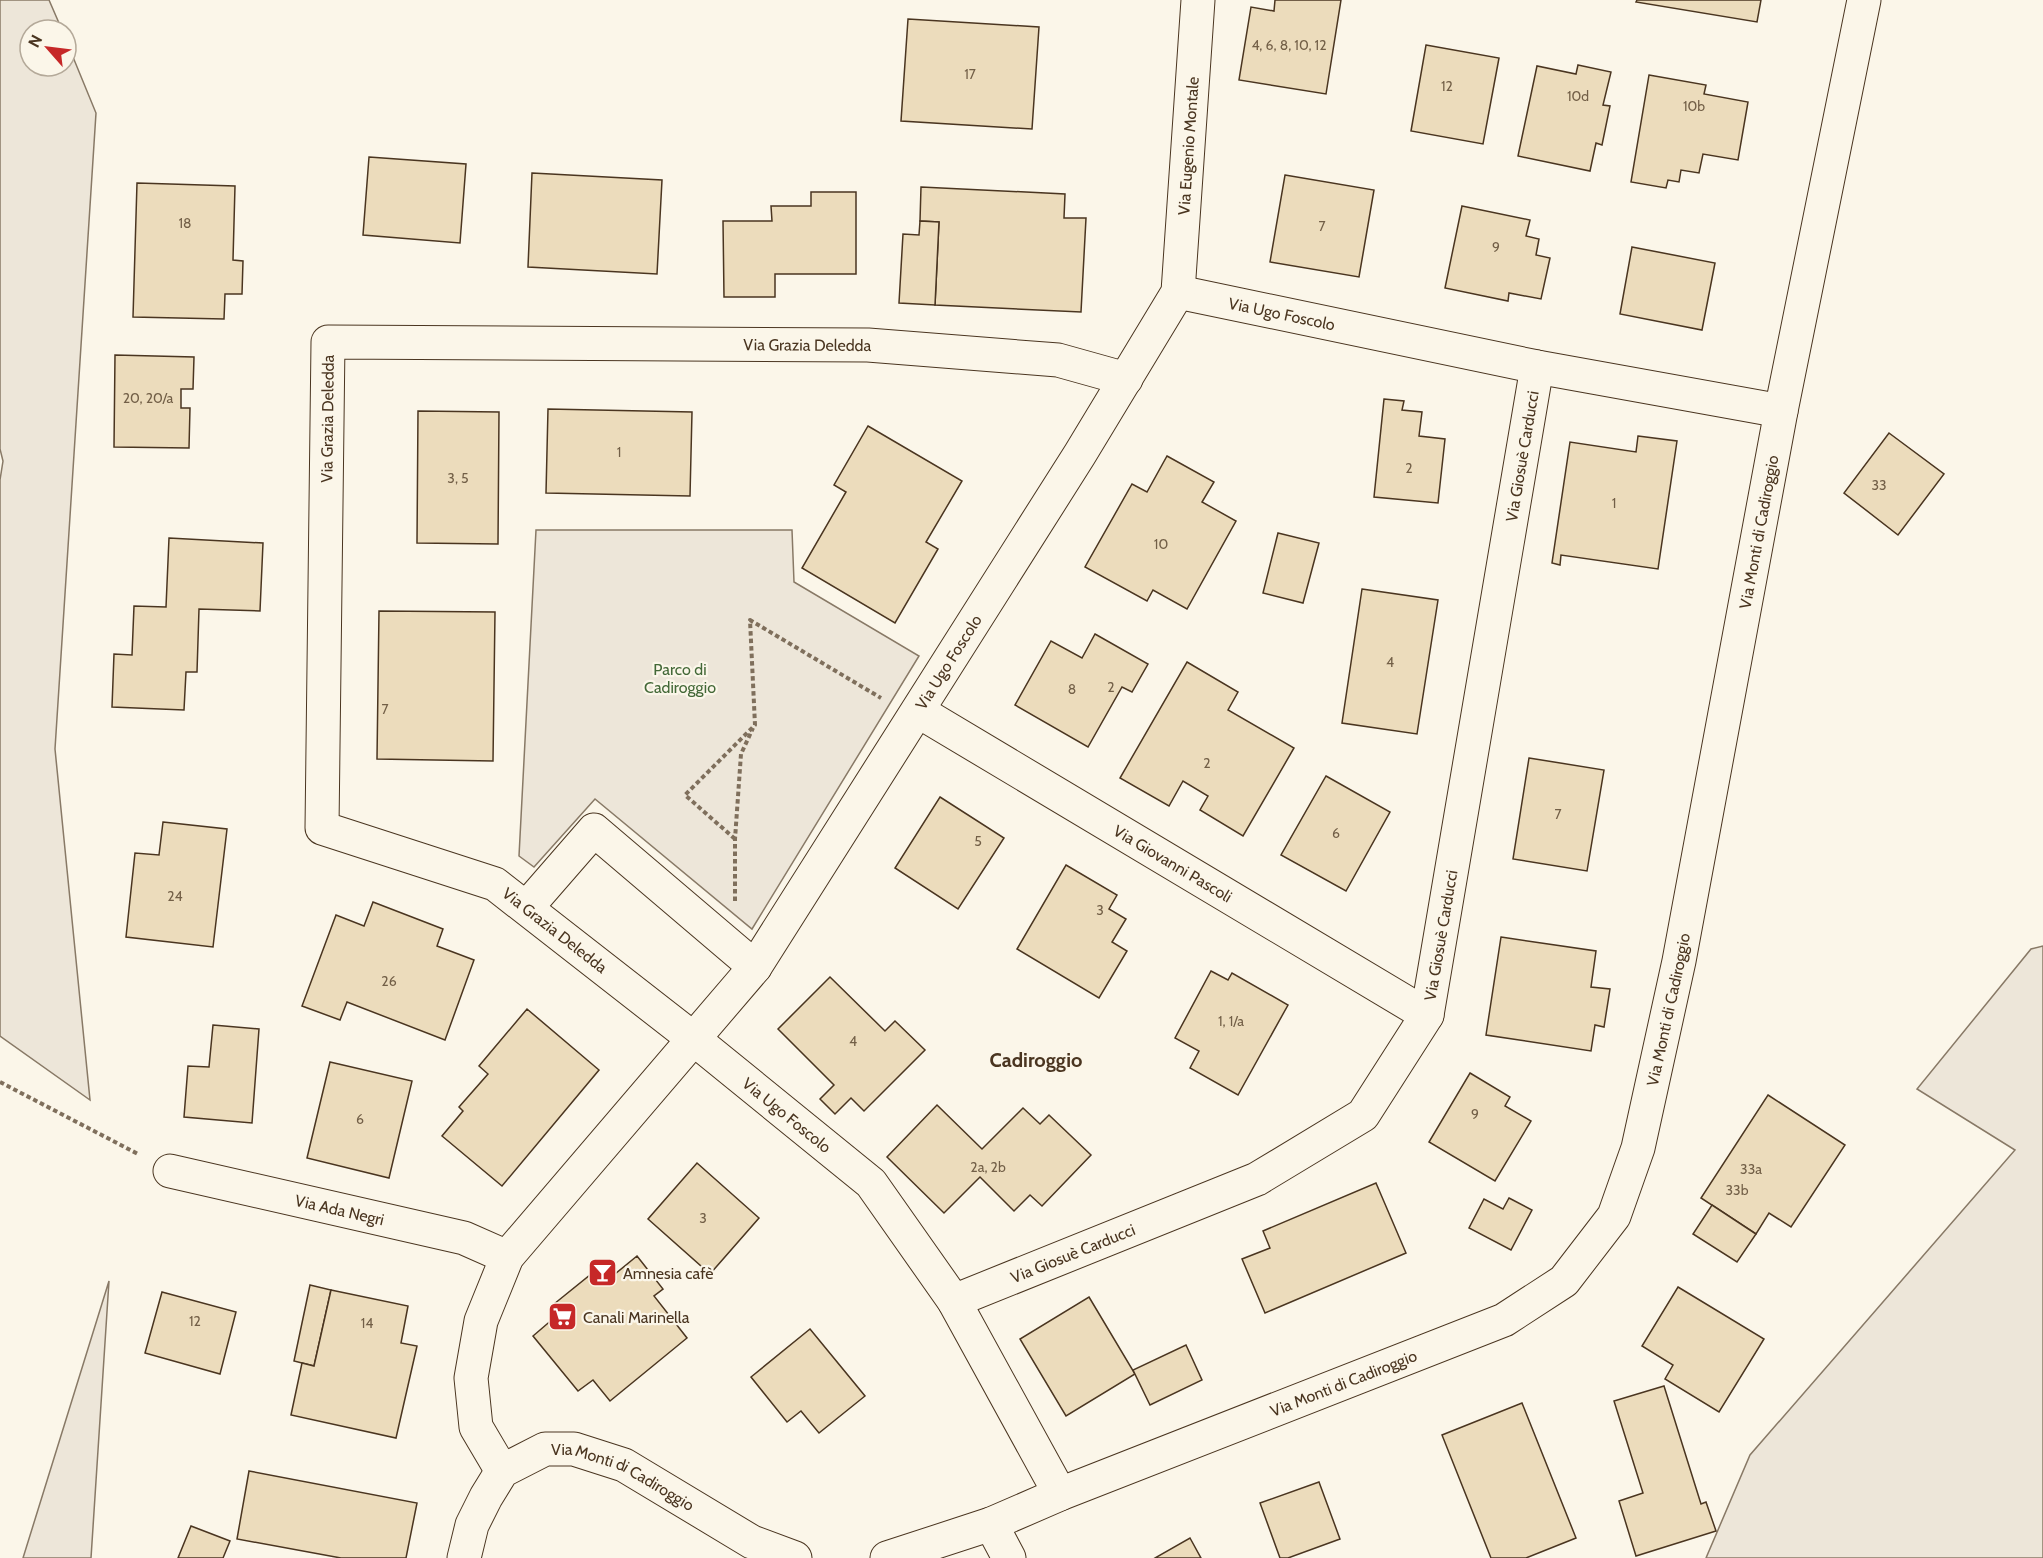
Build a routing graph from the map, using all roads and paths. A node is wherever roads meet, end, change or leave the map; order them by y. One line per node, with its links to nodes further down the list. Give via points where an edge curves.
1 (1178, 0): 2 (street)
2 (1198, 0): 4 (street, Via Eugenio Montale)
3 (1864, 0): 7 (street, Via Monti di Cadiroggio)
4 (1179, 292): 5 (street, Via Ugo Foscolo); 6 (street, Via Ugo Foscolo)
5 (1537, 368): 7 (street, Via Ugo Foscolo); 13 (street, Via Giosuè Carducci)
6 (1126, 379): 8 (street, Via Ugo Foscolo); 11 (street, Via Grazia Deledda, via 1058,360 868,345 328,342 322,828 495,884)
7 (1781, 411): 20 (street, Via Monti di Cadiroggio, via 1679,961 1638,1148 1614,1216 1564,1281 1504,1320)
8 (918, 711): 9 (path, via 889,703 750,620); 12 (street, Via Ugo Foscolo); 13 (street, Via Giovanni Pascoli)
9 (754, 725): 10 (path, via 741,754); 10 (path, via 685,795)
10 (735, 838): 12 (path)
11 (527, 907): 12 (street, via 594,830); 14 (street, Via Grazia Deledda)
12 (745, 960): 14 (street, Via Ugo Foscolo)
13 (1427, 1015): 18 (street, Via Giosuè Carducci, via 1363,1115 1257,1179)
14 (694, 1040): 17 (street); 18 (street, Via Ugo Foscolo, via 871,1183)
15 (0, 1082): 16 (path)
16 (170, 1171): 17 (street, Via Ada Negri, via 465,1238)
17 (507, 1257): 19 (street, via 481,1321 471,1378 476,1427)
18 (954, 1301): 20 (street, Via Ugo Foscolo)
19 (502, 1471): 22 (street, via 472,1525); 23 (street, Via Monti di Cadiroggio, via 546,1449 574,1449 624,1465 752,1542)
20 (1060, 1494): 21 (street, Via Monti di Cadiroggio)
21 (991, 1524): 24 (street, Via Monti di Cadiroggio); 25 (street)
22 (464, 1558)
23 (795, 1558)
24 (887, 1558)
25 (1009, 1558)

